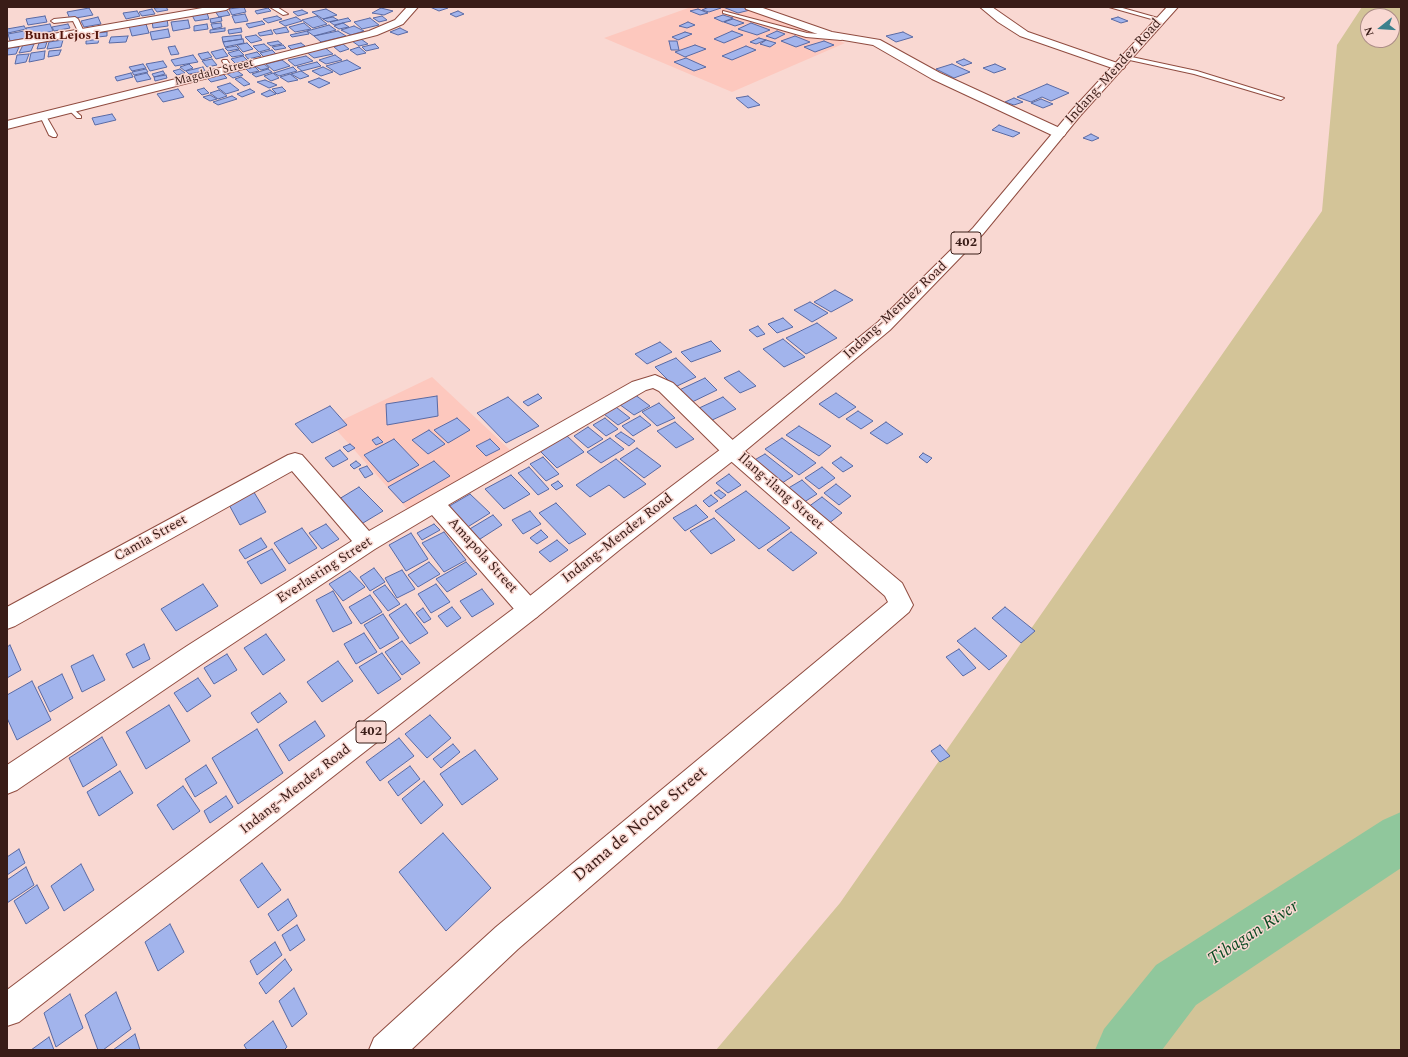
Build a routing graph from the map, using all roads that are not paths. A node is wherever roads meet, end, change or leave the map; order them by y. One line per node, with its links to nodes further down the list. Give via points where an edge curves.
1 (226, 7): 12 (street)
2 (272, 7): 9 (lane)
3 (413, 7): 17 (street, Magdalo Street, via 399,22 373,33 228,65)
4 (750, 7): 13 (street)
5 (985, 7): 15 (street, via 1024,34)
6 (1112, 7): 10 (lane)
7 (1173, 7): 10 (street, Indang–Mendez Road / 402)
8 (724, 12): 13 (lane, via 806,35)
9 (284, 14)
10 (1162, 20): 15 (street, Indang–Mendez Road / 402)
11 (54, 21): 12 (lane, via 76,19)
12 (81, 32): 14 (street)
13 (841, 38): 21 (street, via 876,42 936,76)
14 (7, 45)
15 (1123, 63): 16 (lane, via 1195,72); 21 (street, Indang–Mendez Road / 402)
16 (1281, 98)
17 (70, 108): 18 (street, Magdalo Street); 19 (lane)
18 (43, 116): 20 (street, Magdalo Street); 22 (lane)
19 (79, 117)
20 (7, 125)
21 (1059, 133): 24 (street, Indang–Mendez Road / 402, via 978,231 884,326)
22 (53, 135)
23 (655, 381): 24 (street, Ilang-ilang Street, via 666,387); 25 (street, Everlasting Street, via 639,386)
24 (732, 451): 27 (street, Ilang-ilang Street, via 894,590); 28 (street, Indang–Mendez Road / 402)
25 (434, 503): 26 (street, Everlasting Street); 28 (street, Amapola Street)
26 (367, 543): 29 (street, Camia Street, via 295,460); 30 (street, Everlasting Street)
27 (901, 605): 32 (street, Dama de Noche Street, via 507,938)
28 (529, 610): 31 (street, Indang–Mendez Road / 402)
29 (7, 619)
30 (7, 781)
31 (7, 1010)
32 (386, 1050)

